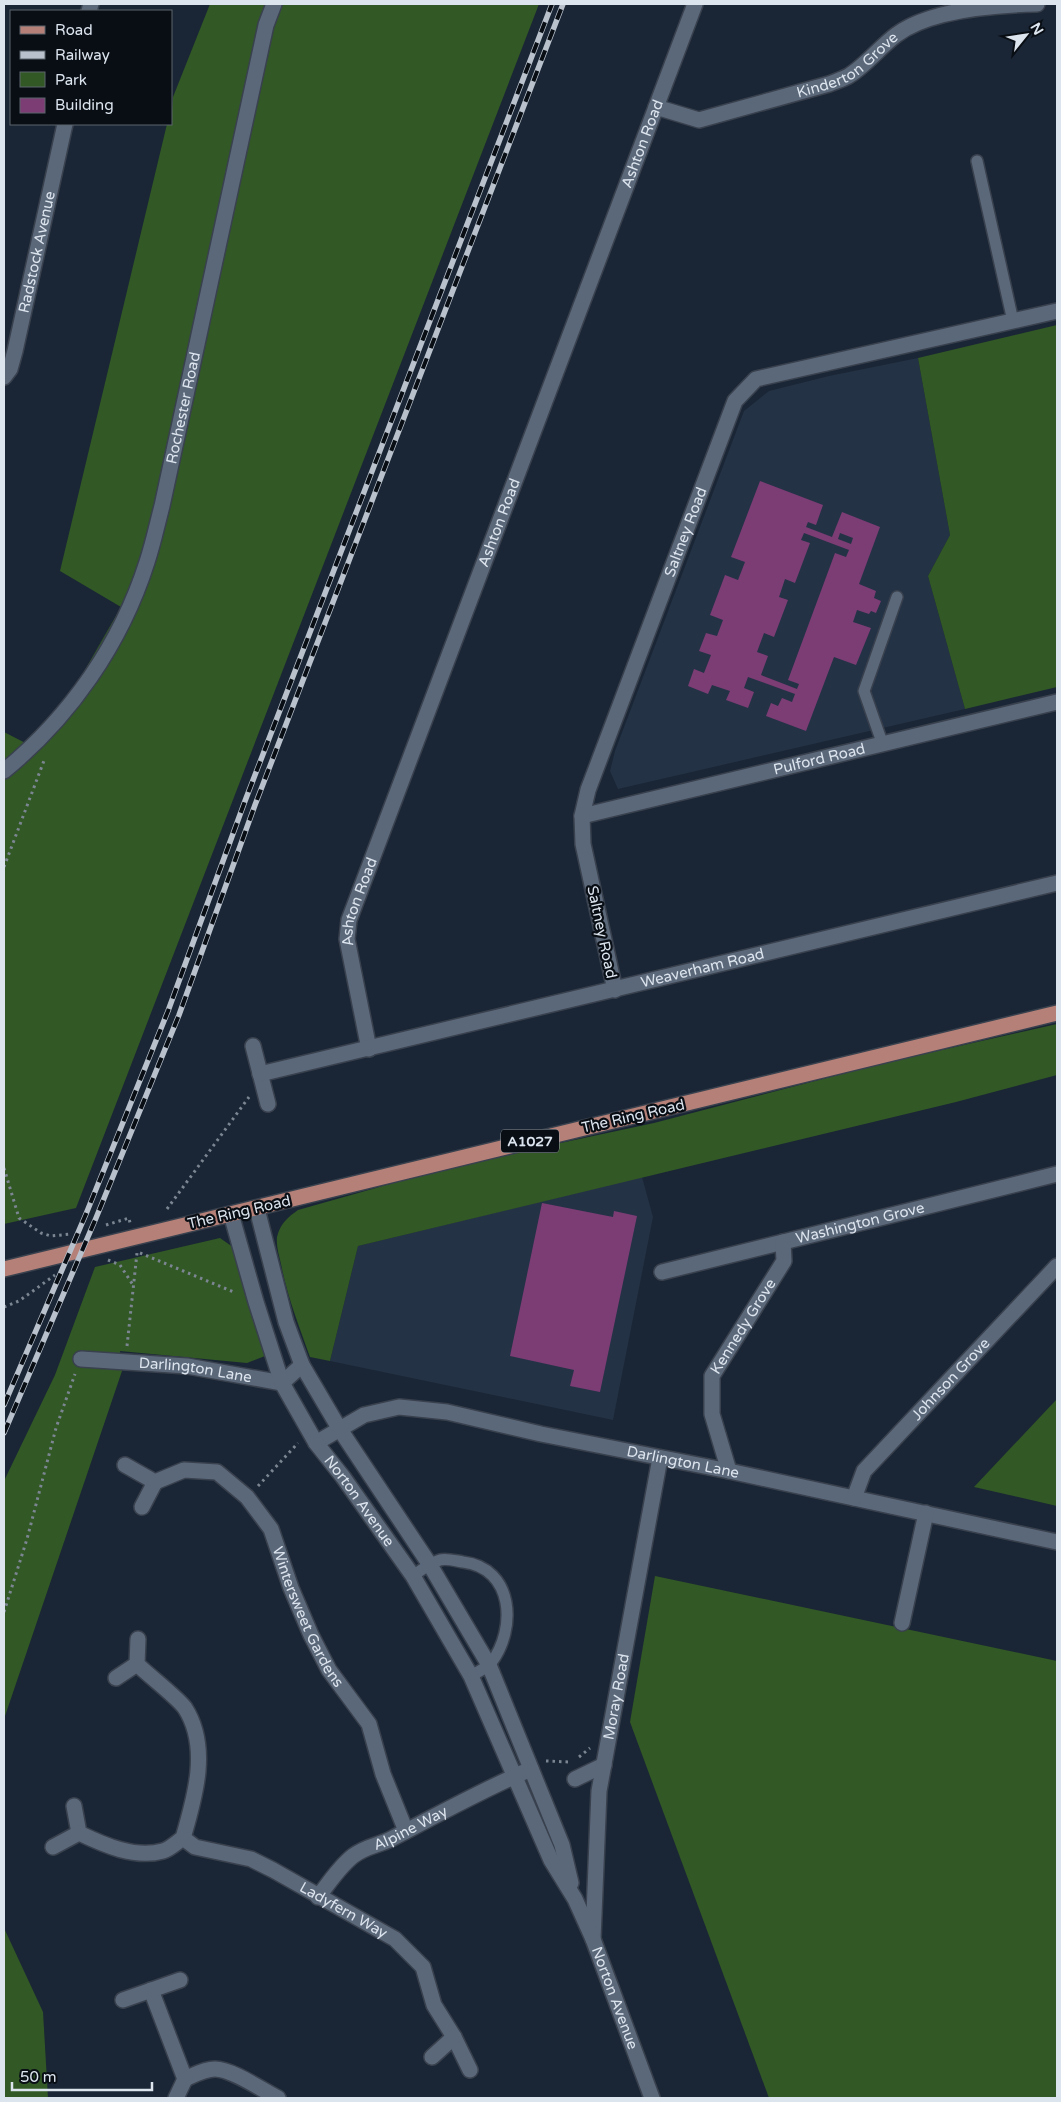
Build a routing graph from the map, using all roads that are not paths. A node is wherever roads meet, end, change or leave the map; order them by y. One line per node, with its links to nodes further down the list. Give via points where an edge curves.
1 (274, 4): 13 (street, Rochester Road, via 266,25 147,563 126,614 81,691 59,719)
2 (695, 4): 4 (street, Ashton Road)
3 (1037, 4): 4 (street, Kinderton Grove, via 993,6 948,14 914,25 897,34 850,75 829,84 699,120)
4 (656, 107): 19 (street, Ashton Road, via 349,920 347,939)
5 (65, 125): 9 (street, Radstock Avenue, via 15,351)
6 (977, 160): 8 (lane)
7 (1057, 311): 8 (street, Saltney Road)
8 (1012, 321): 14 (street, Saltney Road, via 756,379 735,401 588,790)
9 (4, 378)
10 (897, 597): 12 (lane, via 864,691)
11 (1057, 702): 12 (street, Pulford Road)
12 (883, 745): 14 (street, Pulford Road)
13 (4, 771)
14 (582, 816): 16 (street, Saltney Road, via 583,844)
15 (1057, 883): 16 (street, Weaverham Road)
16 (615, 990): 19 (street, Weaverham Road)
17 (1057, 1014): 23 (main road, The Ring Road / A1027)
18 (253, 1046): 20 (street)
19 (369, 1048): 20 (street, Weaverham Road)
20 (261, 1077): 21 (street)
21 (268, 1104)
22 (1057, 1174): 25 (street, Washington Grove)
23 (257, 1209): 24 (main road, The Ring Road / A1027); 30 (street, Norton Avenue, via 286,1322)
24 (232, 1214): 27 (main road, The Ring Road / A1027); 31 (street, Norton Avenue)
25 (783, 1242): 28 (street, Washington Grove); 36 (street, Kennedy Grove, via 784,1261 712,1376 712,1414)
26 (1057, 1266): 38 (street, Johnson Grove, via 864,1471)
27 (4, 1269)
28 (662, 1272)
29 (81, 1360): 31 (street, Darlington Lane, via 187,1366)
30 (302, 1365): 31 (street); 32 (street, Norton Avenue)
31 (282, 1383): 33 (street, Norton Avenue)
32 (339, 1428): 33 (street, Darlington Lane); 34 (street, Darlington Lane, via 364,1415 398,1407 447,1412); 42 (street, Norton Avenue)
33 (312, 1438): 43 (street, Norton Avenue)
34 (660, 1458): 36 (street, Darlington Lane); 50 (street, Moray Road)
35 (126, 1465): 37 (street)
36 (729, 1471): 38 (street, Darlington Lane)
37 (155, 1482): 39 (street); 55 (street, Wintersweet Gardens, via 184,1470 217,1472 247,1497 271,1529 291,1588 329,1670 368,1724 383,1774)
38 (854, 1498): 40 (street, Darlington Lane)
39 (142, 1507)
40 (926, 1513): 41 (street, Darlington Lane); 44 (street)
41 (1057, 1542)
42 (430, 1565): 43 (lane); 47 (street, Norton Avenue); 47 (lane, via 442,1560 473,1563 497,1579 506,1597 507,1626 500,1649)
43 (413, 1576): 48 (street, Norton Avenue)
44 (902, 1623)
45 (138, 1639): 46 (street)
46 (137, 1664): 49 (street); 57 (street, via 184,1707 197,1734 197,1777)
47 (489, 1665): 48 (lane); 51 (street, Norton Avenue)
48 (472, 1676): 52 (street, Norton Avenue)
49 (116, 1678)
50 (604, 1765): 53 (street); 61 (street, Moray Road, via 599,1791)
51 (531, 1769): 52 (street); 60 (street, Norton Avenue, via 562,1845)
52 (516, 1776): 55 (street, Alpine Way); 60 (street, Norton Avenue, via 551,1860)
53 (575, 1779)
54 (74, 1806): 56 (street)
55 (406, 1831): 59 (street, Alpine Way, via 370,1845 353,1856)
56 (79, 1833): 57 (street, via 103,1844 142,1854 165,1850); 58 (street)
57 (184, 1838): 59 (street, Ladyfern Way, via 195,1847 251,1859)
58 (54, 1847)
59 (318, 1897): 65 (street, Ladyfern Way, via 395,1939 422,1967 434,2005)
60 (575, 1899): 61 (street, Norton Avenue)
61 (593, 1939): 71 (street, Norton Avenue)
62 (180, 1980): 63 (street)
63 (152, 1990): 64 (street); 68 (street)
64 (123, 2000)
65 (454, 2037): 66 (street); 67 (street, Ladyfern Way)
66 (432, 2056)
67 (470, 2070)
68 (185, 2079): 69 (street); 70 (street, via 214,2068)
69 (176, 2098)
70 (278, 2098)
71 (652, 2098)

